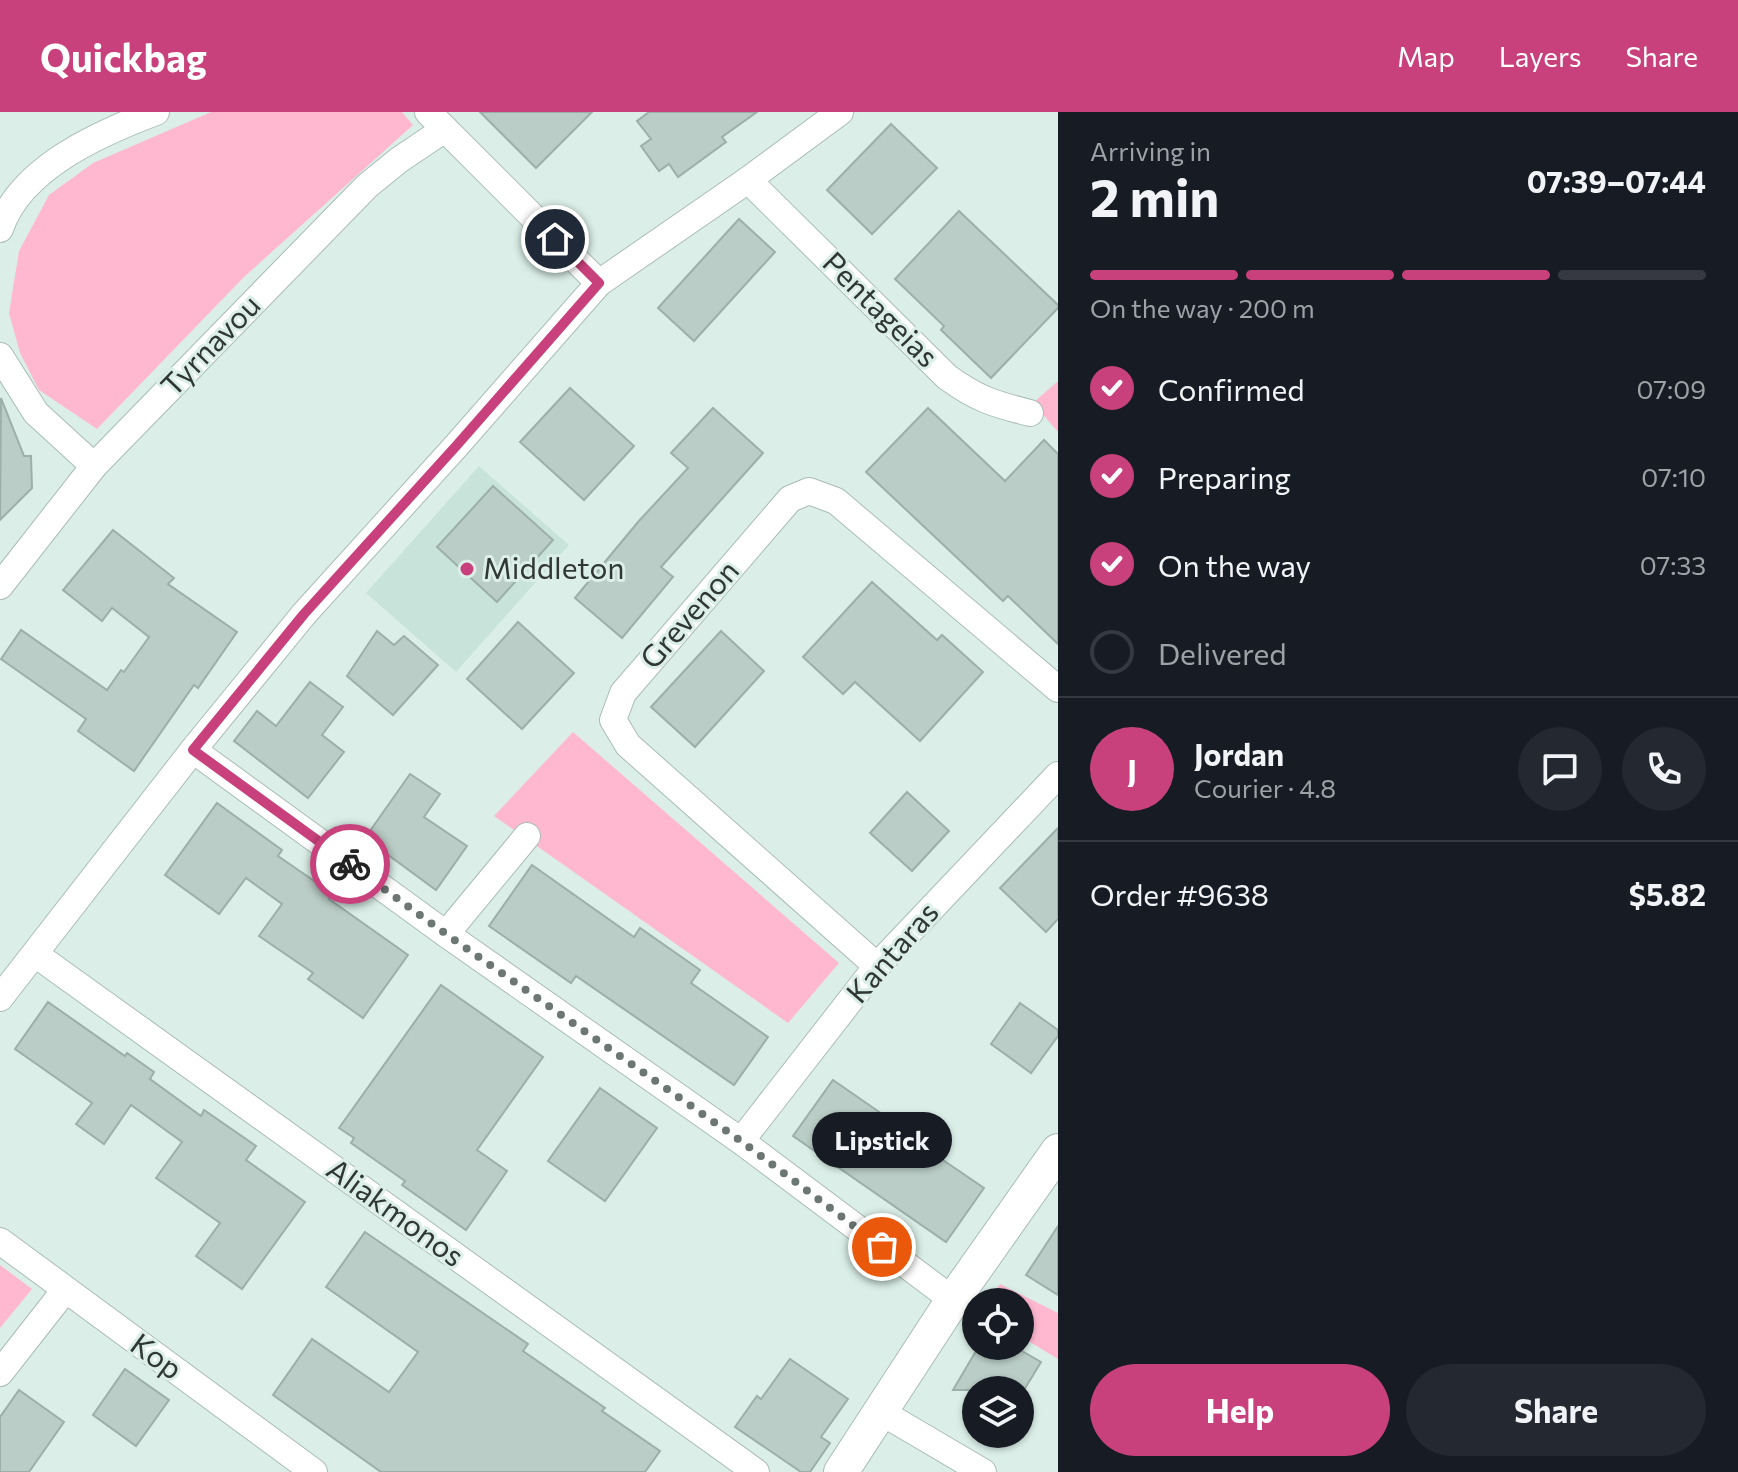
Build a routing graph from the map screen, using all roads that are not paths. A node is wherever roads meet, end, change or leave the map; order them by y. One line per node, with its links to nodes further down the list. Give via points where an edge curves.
1 (156, 112): 5 (street, via 66,155 28,183)
2 (840, 112): 4 (street)
3 (436, 120): 6 (street); 9 (street, Tyrnavou)
4 (748, 180): 6 (street); 8 (street, Pentageias, via 947,377 991,403)
5 (0, 229)
6 (599, 283): 12 (street, via 304,614)
7 (0, 356): 9 (street, via 36,413)
8 (1030, 413)
9 (94, 466): 10 (street, Tyrnavou)
10 (0, 586)
11 (1058, 689): 17 (street, Grevenon, via 836,501 809,491 790,499 623,693 613,720 628,745)
12 (193, 750): 15 (street); 16 (street)
13 (1058, 775): 17 (street, Kantaras)
14 (527, 836): 15 (street)
15 (446, 934): 19 (street)
16 (35, 954): 18 (street); 27 (street, Aliakmonos)
17 (877, 966): 19 (street, Kantaras)
18 (0, 998)
19 (741, 1141): 23 (street)
20 (1058, 1151): 23 (street)
21 (0, 1241): 22 (street, Kop)
22 (65, 1290): 24 (street); 26 (street, Kop)
23 (953, 1300): 25 (street)
24 (0, 1373)
25 (881, 1412): 28 (street); 29 (street)
26 (314, 1472)
27 (756, 1472)
28 (841, 1472)
29 (983, 1472)

